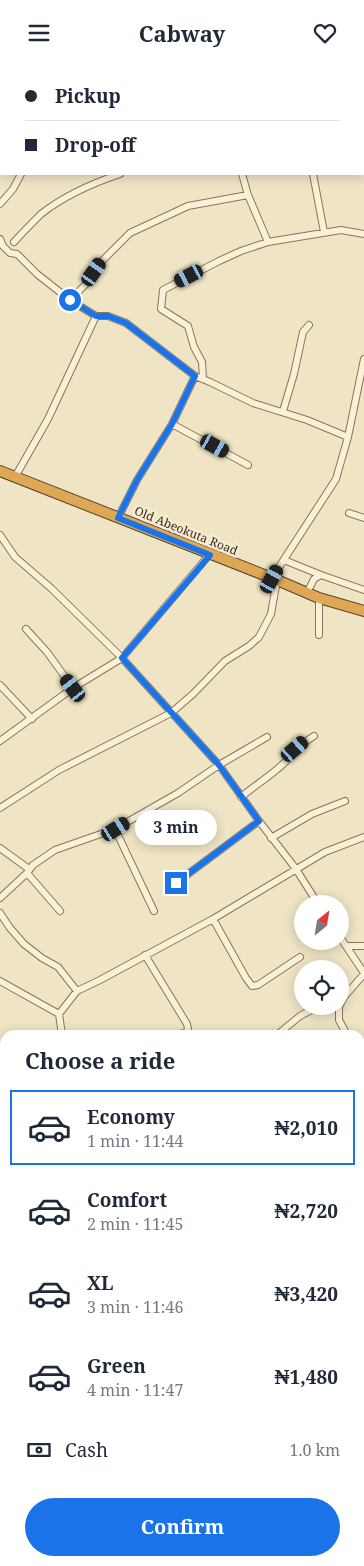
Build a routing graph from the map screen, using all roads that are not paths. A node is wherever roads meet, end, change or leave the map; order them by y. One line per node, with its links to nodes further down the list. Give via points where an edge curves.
1 (20, 175): 6 (street)
2 (117, 175): 10 (street, via 67,197 42,214)
3 (242, 175): 5 (street)
4 (313, 175): 7 (street)
5 (248, 195): 11 (street); 13 (street, via 188,206 130,233 103,259)
6 (0, 204)
7 (324, 232): 8 (street, via 341,230); 11 (street)
8 (364, 234)
9 (0, 240): 10 (street); 12 (street, via 10,253)
10 (14, 242): 12 (street)
11 (268, 243): 18 (street, via 241,251 163,290 161,309 188,326 202,362)
12 (17, 254): 13 (street, via 37,275)
13 (70, 300): 14 (street)
14 (96, 316): 17 (street, via 108,316 126,323); 24 (street, via 48,419)
15 (309, 325): 19 (street, via 303,332)
16 (364, 359): 21 (street)
17 (195, 376): 18 (street); 20 (street)
18 (203, 379): 19 (street, via 253,403)
19 (283, 411): 21 (street)
20 (172, 424): 22 (street); 26 (street)
21 (348, 437): 30 (street, via 336,479)
22 (248, 465)
23 (0, 471): 24 (highway, Old Abeokuta Road)
24 (15, 477): 26 (highway, Old Abeokuta Road)
25 (349, 513): 27 (street)
26 (118, 518): 29 (highway, Old Abeokuta Road)
27 (364, 518)
28 (0, 535): 39 (street, via 15,557)
29 (210, 555): 32 (highway, Old Abeokuta Road); 39 (street)
30 (284, 561): 31 (street); 32 (street)
31 (320, 575): 33 (street); 34 (street, via 314,579)
32 (274, 579): 34 (highway, Old Abeokuta Road); 42 (street, via 272,614 259,637 224,661)
33 (364, 591)
34 (307, 593): 35 (highway, Old Abeokuta Road)
35 (319, 598): 36 (highway, Old Abeokuta Road); 38 (street)
36 (364, 611)
37 (26, 629): 41 (street)
38 (319, 635)
39 (122, 658): 41 (street); 42 (street)
40 (0, 685): 43 (street)
41 (73, 688): 43 (street)
42 (170, 713): 47 (street); 50 (street, via 59,771)
43 (32, 719): 46 (street)
44 (314, 736): 48 (street)
45 (267, 737): 47 (street)
46 (0, 741)
47 (219, 765): 48 (street); 52 (street)
48 (241, 797): 51 (street)
49 (345, 801): 54 (street, via 312,814)
50 (0, 808)
51 (259, 821): 54 (street); 58 (street)
52 (116, 829): 57 (street, via 55,850); 62 (street)
53 (364, 837): 56 (street, via 325,852)
54 (271, 838): 56 (street)
55 (0, 848): 57 (street)
56 (296, 869): 59 (street); 64 (street)
57 (28, 871): 60 (street); 61 (street)
58 (176, 883)
59 (312, 895)
60 (0, 898)
61 (60, 911)
62 (154, 911)
63 (0, 913): 73 (street, via 24,944 58,967)
64 (212, 919): 68 (street); 69 (street, via 252,986)
65 (349, 946): 66 (street)
66 (364, 946)
67 (349, 950): 70 (street)
68 (145, 955): 73 (street); 78 (street, via 188,1024)
69 (300, 957)
70 (364, 973): 72 (street)
71 (0, 981): 74 (street)
72 (349, 989)
73 (77, 991): 74 (street)
74 (59, 1014): 77 (street)
75 (302, 1015): 79 (street)
76 (339, 1015): 80 (street)
77 (61, 1030)
78 (188, 1030)
79 (283, 1030)
80 (344, 1030)

